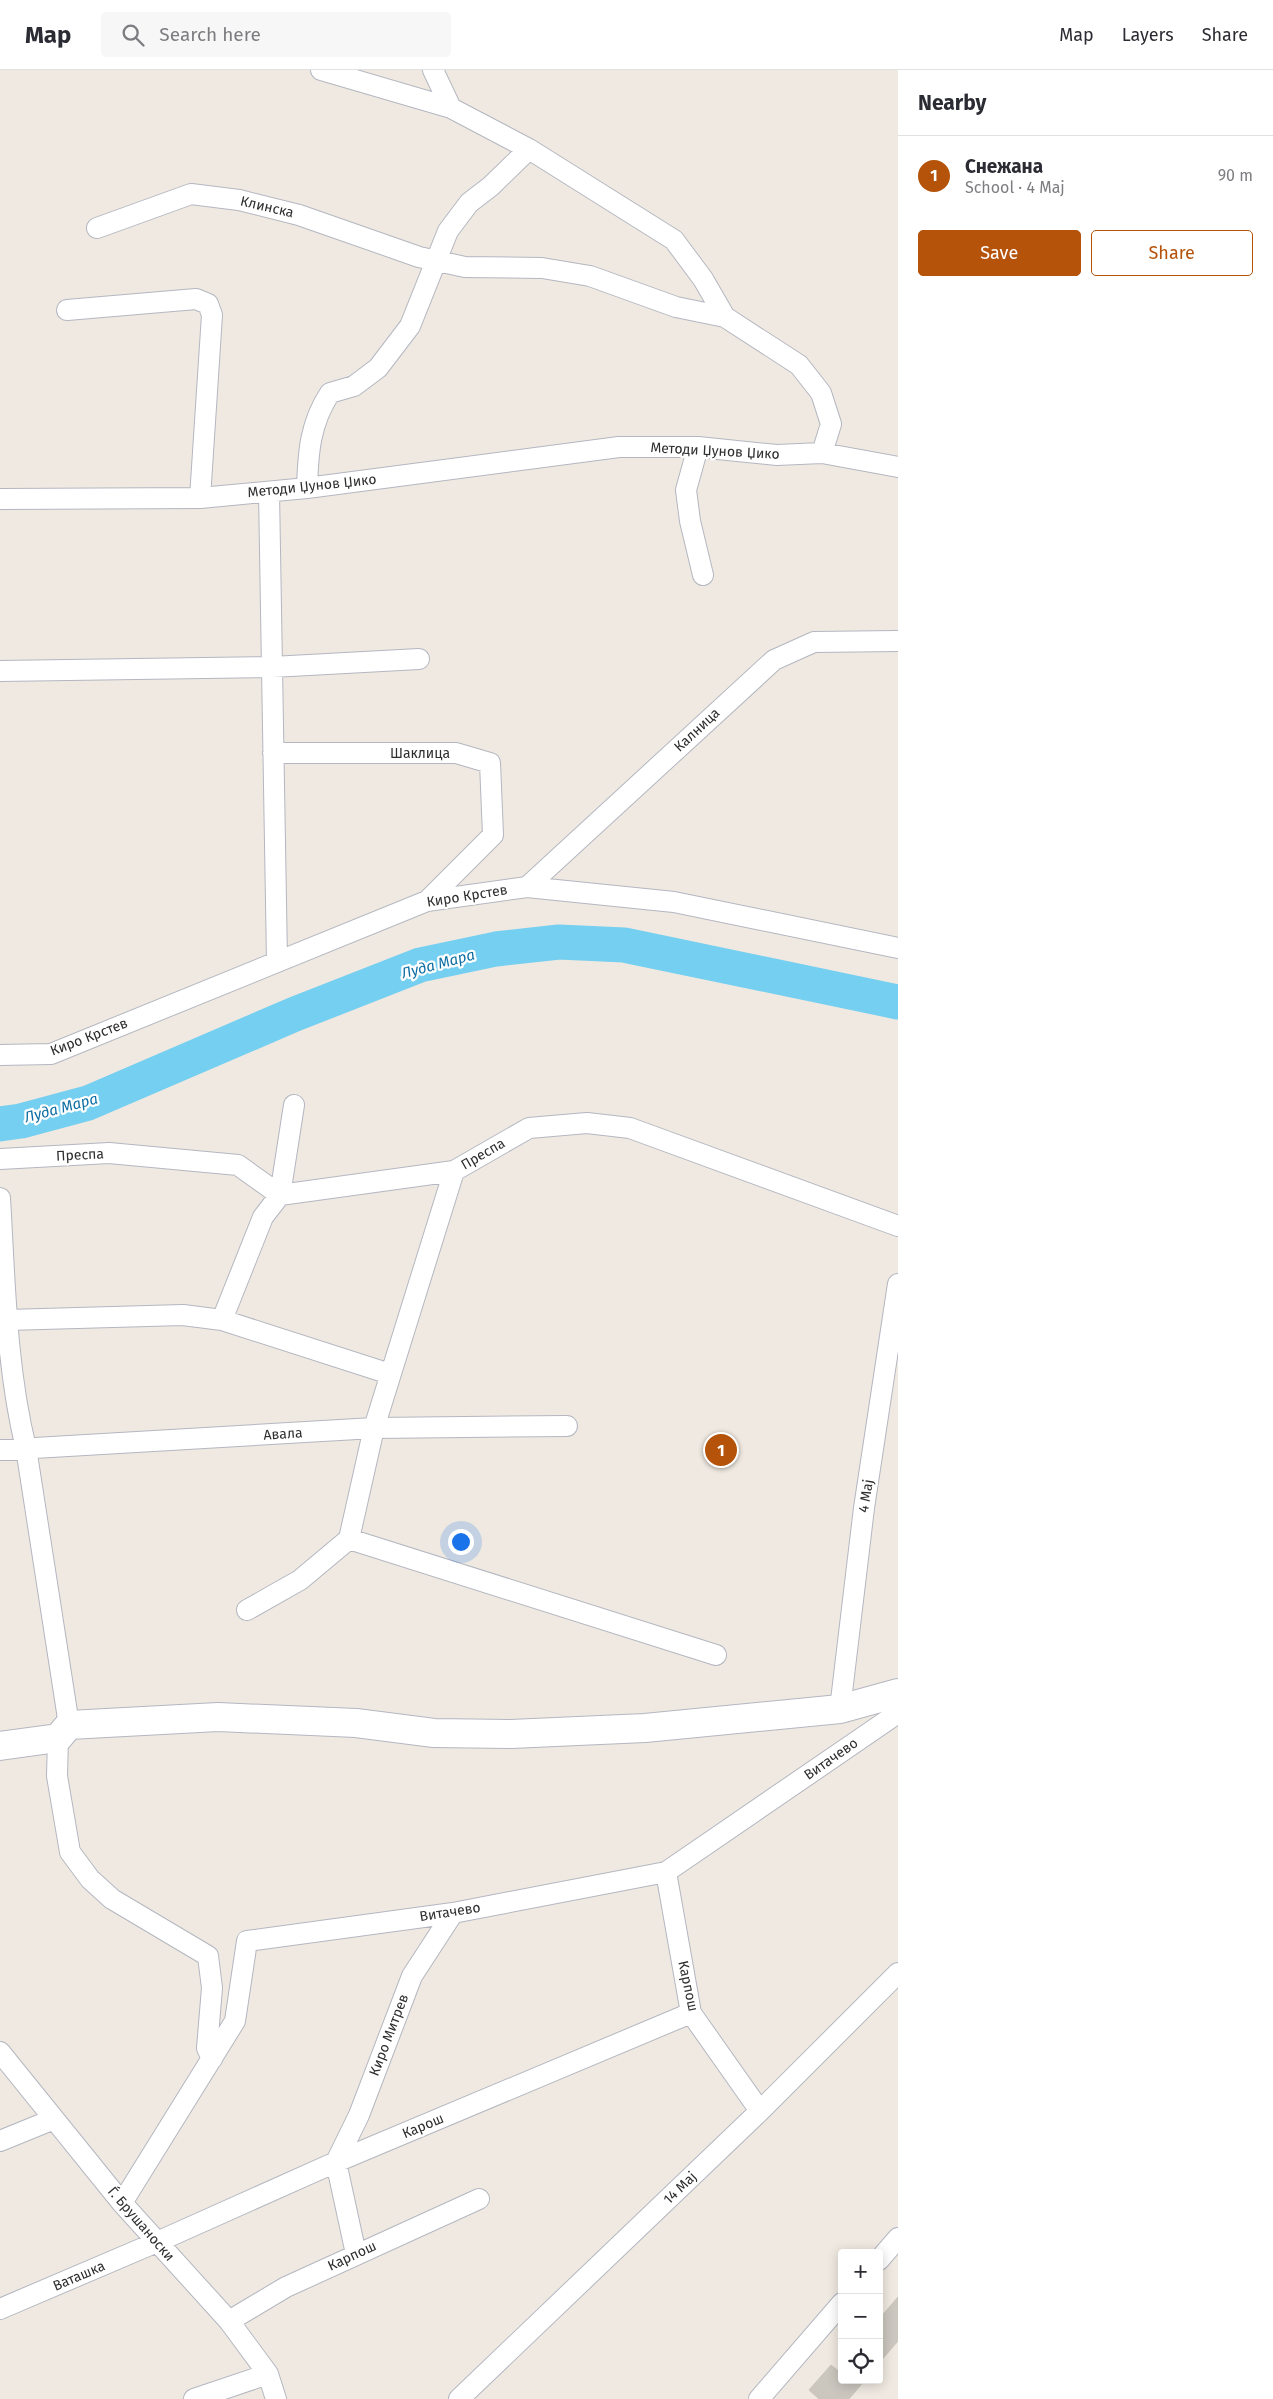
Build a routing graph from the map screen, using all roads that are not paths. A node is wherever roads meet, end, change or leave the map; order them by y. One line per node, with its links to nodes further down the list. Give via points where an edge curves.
1 (320, 70): 3 (street)
2 (433, 70): 3 (street)
3 (451, 108): 4 (street)
4 (529, 149): 6 (street, via 491,186 469,202 448,231); 8 (street, via 674,240 703,278)
5 (97, 228): 6 (street, Клинска, via 192,194 239,200 299,215)
6 (436, 261): 8 (street, Клинска, via 465,267 542,268 590,276 676,307); 12 (street, via 410,326 378,368 354,386 330,393 318,410 308,452)
7 (67, 310): 14 (street, via 196,300 208,304 212,315)
8 (725, 317): 10 (street, via 798,365 821,394 831,424)
9 (698, 447): 10 (street, Методи Џунов Џико, via 777,455); 12 (street, Методи Џунов Џико, via 619,447); 16 (street, via 686,490)
10 (822, 453): 11 (street, Методи Џунов Џико)
11 (898, 466)
12 (306, 488): 13 (street, Методи Џунов Џико)
13 (269, 492): 14 (street, Методи Џунов Џико); 19 (street)
14 (200, 498): 15 (street, Методи Џунов Џико)
15 (0, 499)
16 (703, 575)
17 (898, 641): 22 (street, Калница, via 814,642 774,660)
18 (419, 660): 19 (street)
19 (272, 667): 20 (street); 21 (street)
20 (0, 671)
21 (273, 753): 23 (street, Шаклица, via 456,753 490,763 493,835); 25 (street)
22 (526, 887): 23 (street, Киро Крстев); 24 (street, Киро Крстев, via 674,902)
23 (427, 901): 25 (street, Киро Крстев)
24 (898, 948)
25 (277, 961): 26 (street, Киро Крстев, via 51,1054)
26 (0, 1055)
27 (294, 1105): 30 (street)
28 (0, 1159): 30 (street, Преспа, via 109,1153 238,1165)
29 (454, 1172): 30 (street, Преспа); 32 (street, Преспа, via 529,1128 587,1123 630,1128); 36 (street)
30 (280, 1195): 35 (street, via 263,1216)
31 (0, 1198): 34 (street)
32 (898, 1226)
33 (898, 1284): 45 (street, 4 Мај, via 864,1508)
34 (7, 1320): 35 (street, via 183,1315); 39 (street, via 17,1411)
35 (222, 1320): 36 (street)
36 (390, 1374): 38 (street)
37 (567, 1426): 38 (street, Авала)
38 (374, 1428): 39 (street, Авала); 41 (street)
39 (26, 1448): 40 (street, Авала); 47 (street)
40 (0, 1450)
41 (349, 1539): 42 (street, via 300,1580); 43 (street)
42 (247, 1610)
43 (716, 1655)
44 (898, 1693): 45 (main road)
45 (840, 1709): 47 (main road, via 645,1728 511,1734 434,1733 356,1723 218,1717)
46 (898, 1713): 49 (street, Витачево)
47 (64, 1731): 48 (main road); 54 (street, via 57,1776 70,1852 90,1879 112,1899 208,1956 212,1988 206,2048)
48 (0, 1746)
49 (666, 1872): 50 (street, Витачево); 52 (street, Карпош)
50 (453, 1913): 54 (street, Витачево, via 247,1941 235,2021); 58 (street, Киро Митрев, via 412,1976 358,2115)
51 (898, 1973): 55 (street, 14 Мај)
52 (691, 2013): 55 (street, Карпош); 58 (street, Карош)
53 (0, 2052): 56 (street, Ѓ. Брушаноски)
54 (212, 2059): 60 (street, Витачево)
55 (760, 2111): 71 (street, 14 Мај)
56 (54, 2119): 57 (street); 60 (street, Ѓ. Брушаноски)
57 (0, 2141)
58 (336, 2162): 62 (street, Карош); 63 (street)
59 (480, 2199): 63 (street, Карпош)
60 (122, 2203): 62 (street, Ѓ. Брушаноски)
61 (898, 2238): 64 (street)
62 (158, 2242): 66 (street, Ваташка); 67 (street, Ѓ. Брушаноски)
63 (356, 2254): 67 (street, Карпош, via 286,2287)
64 (883, 2255)
65 (838, 2308): 72 (street)
66 (0, 2309)
67 (229, 2321): 68 (street, Ѓ. Брушаноски)
68 (268, 2374): 69 (street); 70 (street, Ѓ. Брушаноски)
69 (194, 2399)
70 (276, 2399)
71 (460, 2399)
72 (759, 2399)

